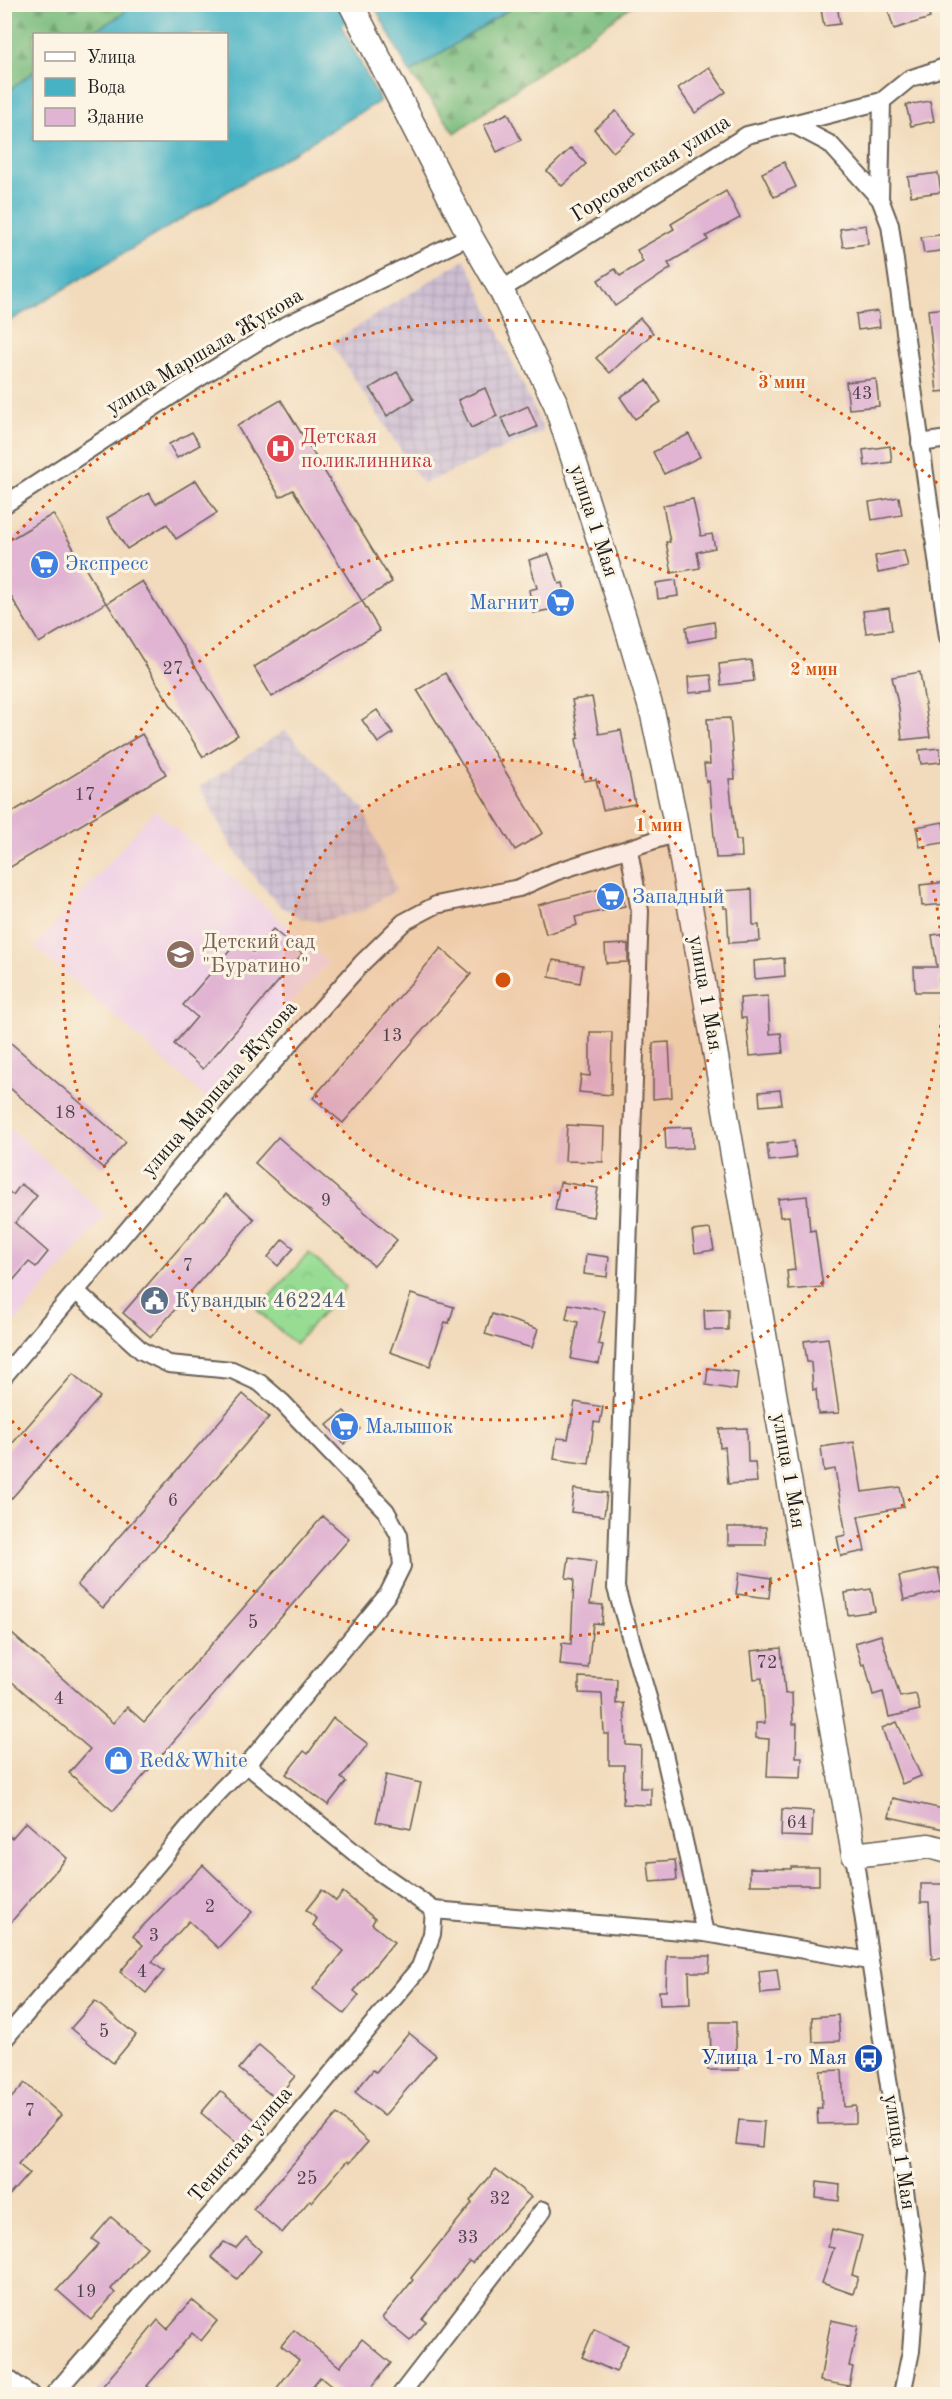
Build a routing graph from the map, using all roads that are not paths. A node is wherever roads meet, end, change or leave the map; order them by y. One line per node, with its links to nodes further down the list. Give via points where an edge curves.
1 (351, 4): 6 (main road, улица 1 Мая)
2 (948, 66): 3 (street, via 909,79)
3 (882, 101): 4 (street, Горсоветская улица); 5 (street)
4 (792, 124): 5 (street, via 830,144); 7 (street, Горсоветская улица, via 747,135)
5 (880, 199): 9 (street, via 890,225)
6 (470, 236): 7 (main road, улица 1 Мая); 10 (street, улица Маршала Жукова, via 278,329)
7 (501, 290): 13 (main road, улица 1 Мая, via 556,404 653,715)
8 (948, 439): 9 (street)
9 (920, 443): 11 (street)
10 (4, 505)
11 (944, 597): 12 (street)
12 (948, 637)
13 (677, 833): 14 (street, улица Маршала Жукова); 19 (main road, улица 1 Мая)
14 (629, 850): 15 (street, улица Маршала Жукова, via 555,872 519,888 436,905 404,922 362,963 190,1156); 21 (street, via 640,911 616,1588 663,1749)
15 (77, 1292): 16 (street, улица Маршала Жукова); 17 (street, via 141,1351 169,1364 232,1370 260,1383 386,1511 399,1535 402,1566 388,1594)
16 (4, 1377)
17 (247, 1765): 20 (street, via 376,1870); 23 (street)
18 (948, 1851): 19 (main road, via 929,1846)
19 (855, 1855): 22 (street, улица 1 Мая)
20 (434, 1910): 21 (street); 27 (street, Тенистая улица, via 432,1934 420,1967 281,2134)
21 (705, 1933): 22 (street)
22 (869, 1961): 29 (street, улица 1 Мая, via 917,2270 912,2351)
23 (4, 2040)
24 (543, 2210): 28 (street)
25 (4, 2376): 26 (street)
26 (30, 2394)
27 (54, 2394)
28 (401, 2394)
29 (902, 2394)

